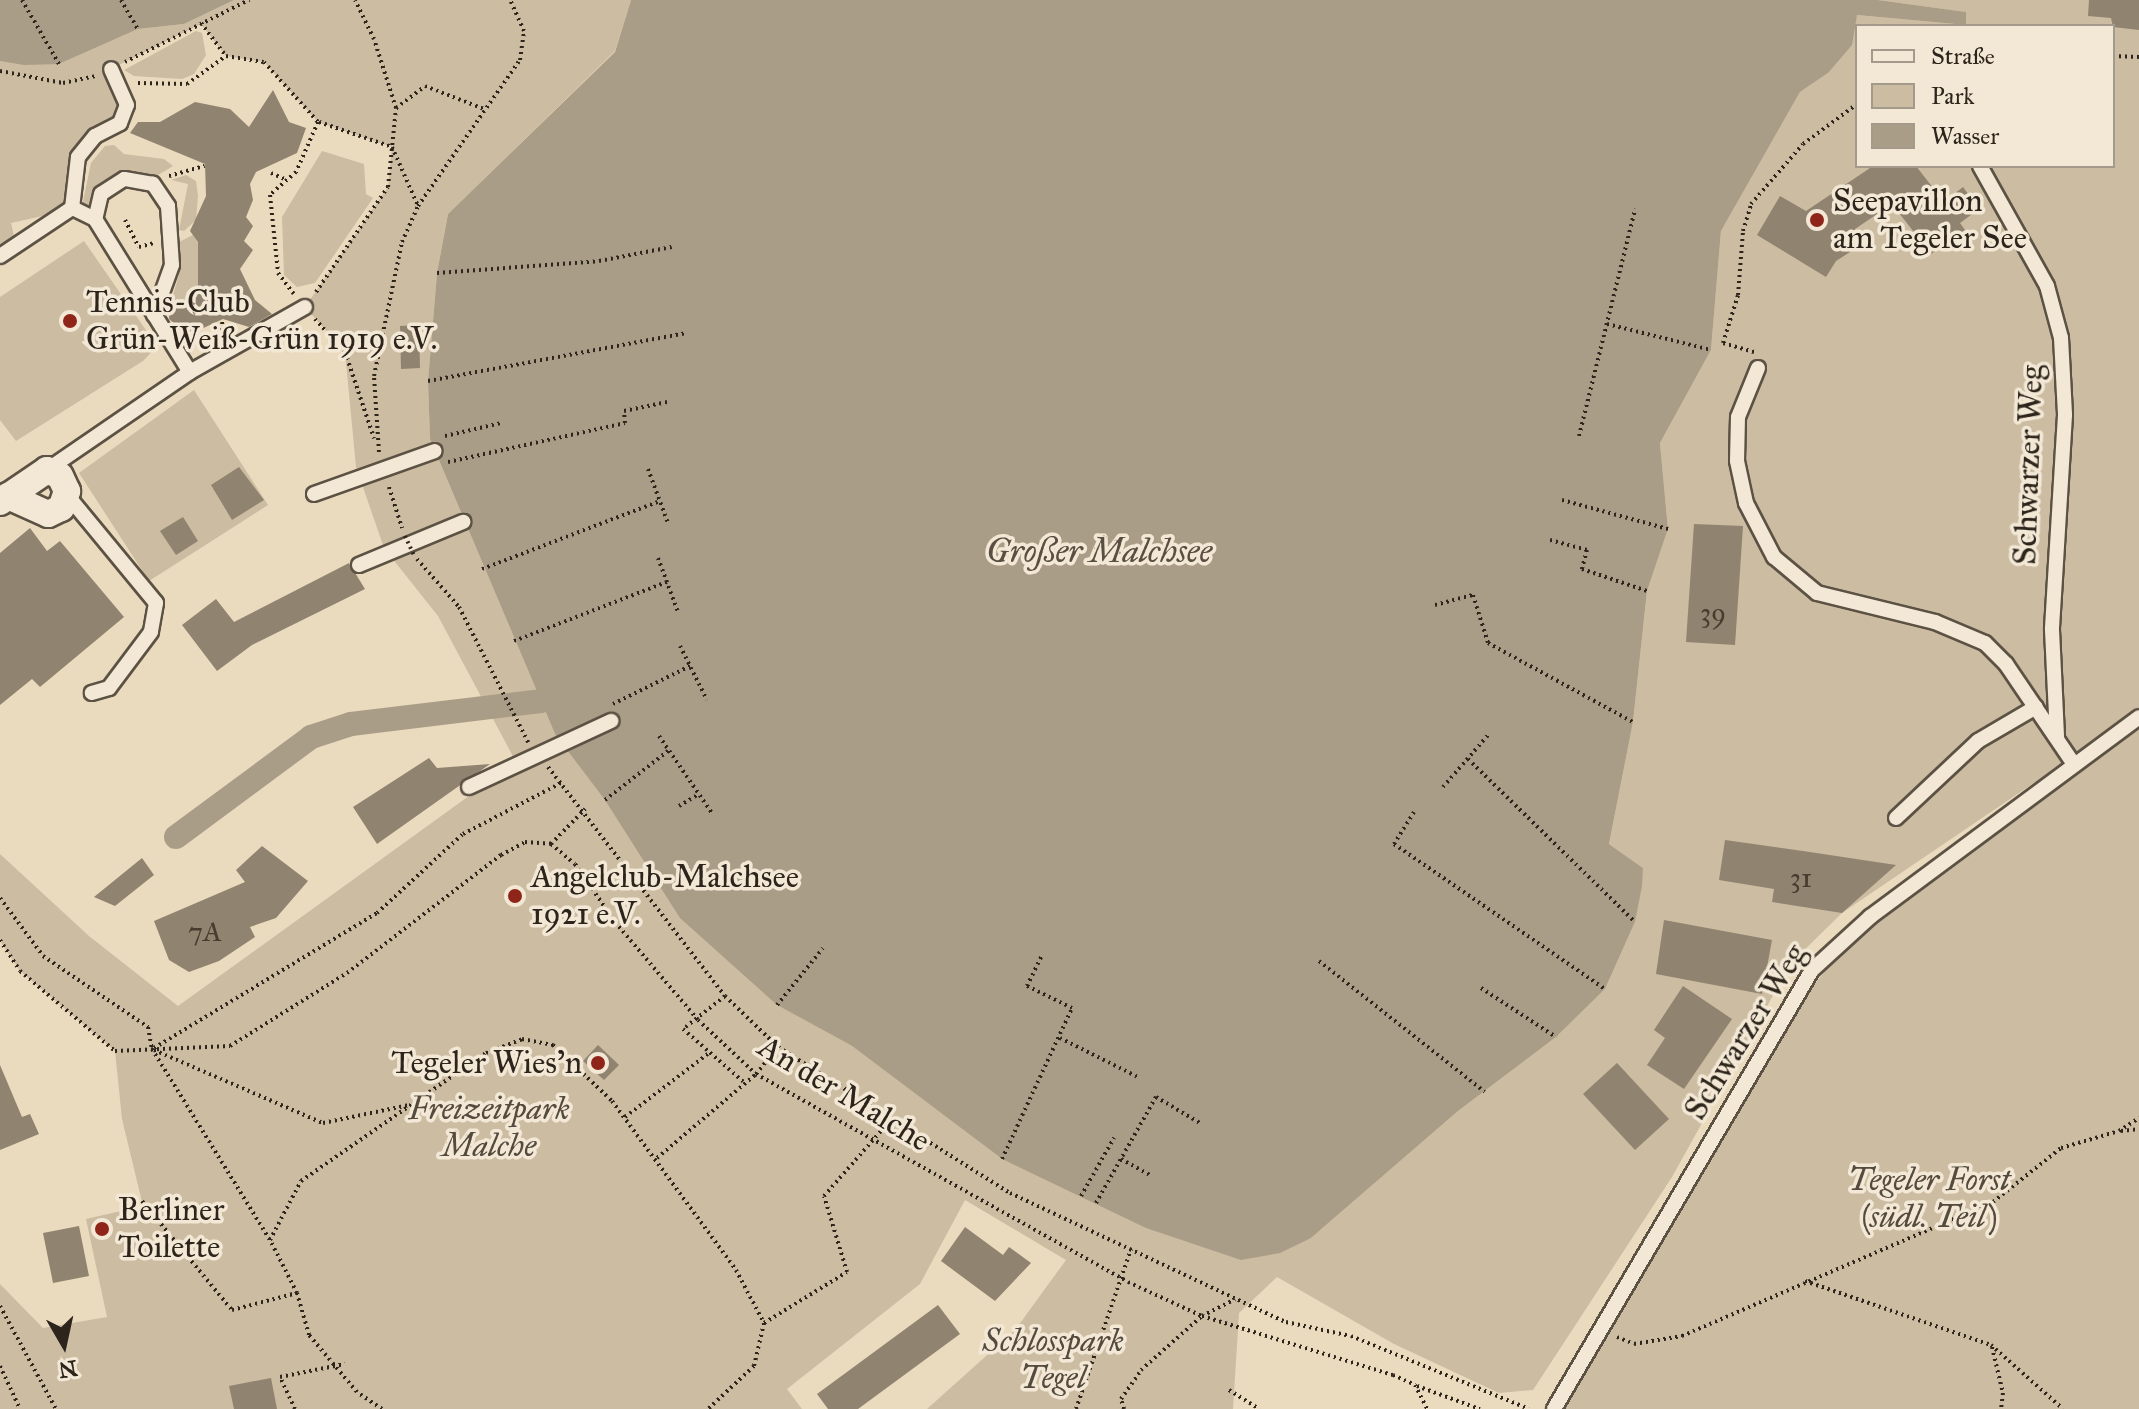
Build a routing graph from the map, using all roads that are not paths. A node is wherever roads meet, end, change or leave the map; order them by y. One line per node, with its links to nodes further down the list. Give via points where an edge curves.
1 (111, 69): 3 (lane, via 127,105 120,123 95,136 78,157)
2 (1981, 168): 21 (lane, Schwarzer Weg, via 2047,286 2061,338 2065,415 2052,630)
3 (72, 208): 4 (lane); 5 (lane)
4 (95, 219): 7 (lane); 7 (lane, via 101,194 115,182 144,180 162,193 172,265)
5 (0, 256)
6 (305, 307): 9 (lane)
7 (154, 315): 9 (lane)
8 (1762, 362): 18 (lane, Schwarzer Weg, via 1738,417 1737,461 1746,503 1774,557 1817,593 1935,622 1985,643)
9 (190, 372): 11 (lane)
10 (435, 451): 12 (lane)
11 (47, 470): 13 (street, via 64,481); 14 (street)
12 (314, 494)
13 (67, 495): 14 (street, via 61,508 48,514); 17 (lane, via 156,603 151,632 109,688)
14 (4, 499)
15 (463, 522): 16 (lane)
16 (359, 565)
17 (92, 693)
18 (2036, 707): 21 (lane, Schwarzer Weg); 26 (lane, via 1968,750)
19 (610, 714): 24 (lane)
20 (2139, 717): 22 (lane, Schwarzer Weg)
21 (2057, 737): 22 (lane, Schwarzer Weg)
22 (2073, 763): 25 (lane, Schwarzer Weg)
23 (2060, 786): 25 (lane)
24 (469, 787)
25 (2039, 790): 27 (lane, Schwarzer Weg, via 1870,917 1812,970)
26 (1896, 818)
27 (1554, 1409)

